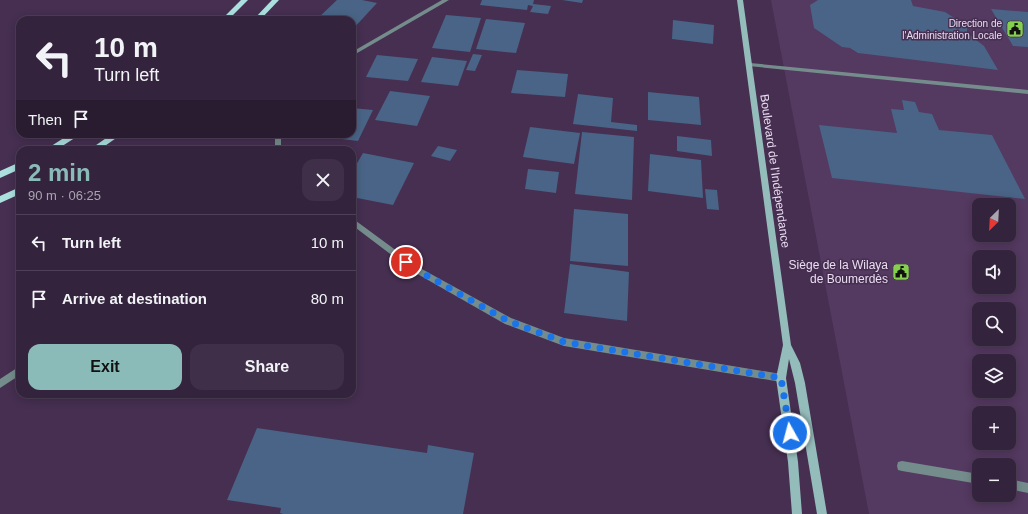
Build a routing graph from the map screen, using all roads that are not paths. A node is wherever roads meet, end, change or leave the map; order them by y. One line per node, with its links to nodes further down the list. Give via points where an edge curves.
1 (245, 0): 5 (main road)
2 (276, 0): 6 (main road)
3 (446, 0): 7 (street)
4 (740, 0): 8 (main road, Boulevard de l'Indépendance)
5 (228, 16)
6 (260, 16)
7 (356, 52)
8 (750, 65): 9 (street); 19 (main road, Boulevard de l'Indépendance)
9 (1028, 92)
10 (69, 138): 12 (main road)
11 (112, 138): 13 (main road)
12 (56, 146)
13 (99, 146)
14 (16, 167): 15 (main road)
15 (0, 175)
16 (16, 192): 17 (main road)
17 (0, 200)
18 (356, 224): 21 (street, via 417,270 508,321 564,342)
19 (787, 345): 21 (main road); 28 (main road, via 800,383)
20 (16, 373): 22 (street)
21 (781, 378): 27 (main road, via 793,462)
22 (0, 384)
23 (902, 466): 24 (street)
24 (972, 478)
25 (1016, 485): 26 (street)
26 (1028, 488)
27 (797, 514)
28 (822, 514)

